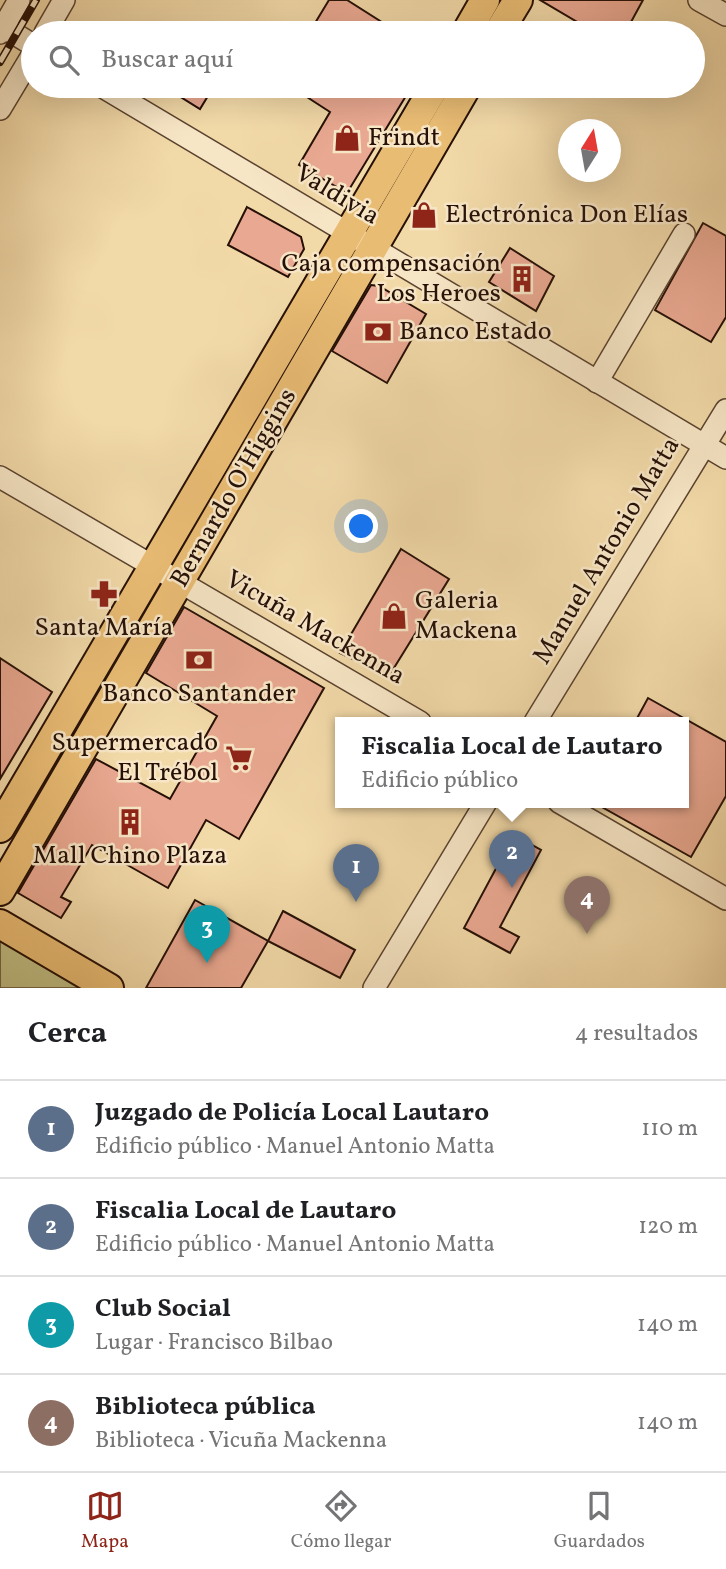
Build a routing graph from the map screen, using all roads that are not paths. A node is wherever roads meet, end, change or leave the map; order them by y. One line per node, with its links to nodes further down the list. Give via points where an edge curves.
1 (19, 0): 10 (street)
2 (64, 0): 7 (street)
3 (485, 0): 8 (main road)
4 (518, 0): 9 (main road)
5 (699, 0): 6 (street)
6 (726, 15)
7 (52, 21)
8 (473, 21)
9 (505, 21)
10 (1, 28): 11 (street)
11 (21, 39)
12 (21, 74): 16 (street)
13 (121, 98): 18 (street, Valdivia)
14 (429, 98): 18 (main road, Bernardo O'Higgins)
15 (459, 98): 18 (main road, Bernardo O'Higgins)
16 (0, 109)
17 (684, 234): 19 (street)
18 (360, 241): 19 (street, Valdivia); 24 (main road, Bernardo O'Higgins); 25 (main road, Bernardo O'Higgins)
19 (597, 382): 21 (street, Valdivia)
20 (726, 410): 21 (street, Manuel Antonio Matta)
21 (704, 445): 22 (street, Valdivia); 27 (street, Manuel Antonio Matta)
22 (726, 458)
23 (0, 477): 24 (street, Vicuña Mackenna)
24 (153, 566): 25 (street, Vicuña Mackenna); 30 (main road, Bernardo O'Higgins)
25 (180, 582): 26 (street, Vicuña Mackenna); 31 (main road, Bernardo O'Higgins)
26 (412, 717)
27 (538, 717)
28 (482, 808): 35 (street)
29 (569, 808): 32 (street)
30 (0, 828)
31 (0, 891)
32 (726, 900)
33 (0, 924): 34 (main road)
34 (108, 988)
35 (374, 988)

